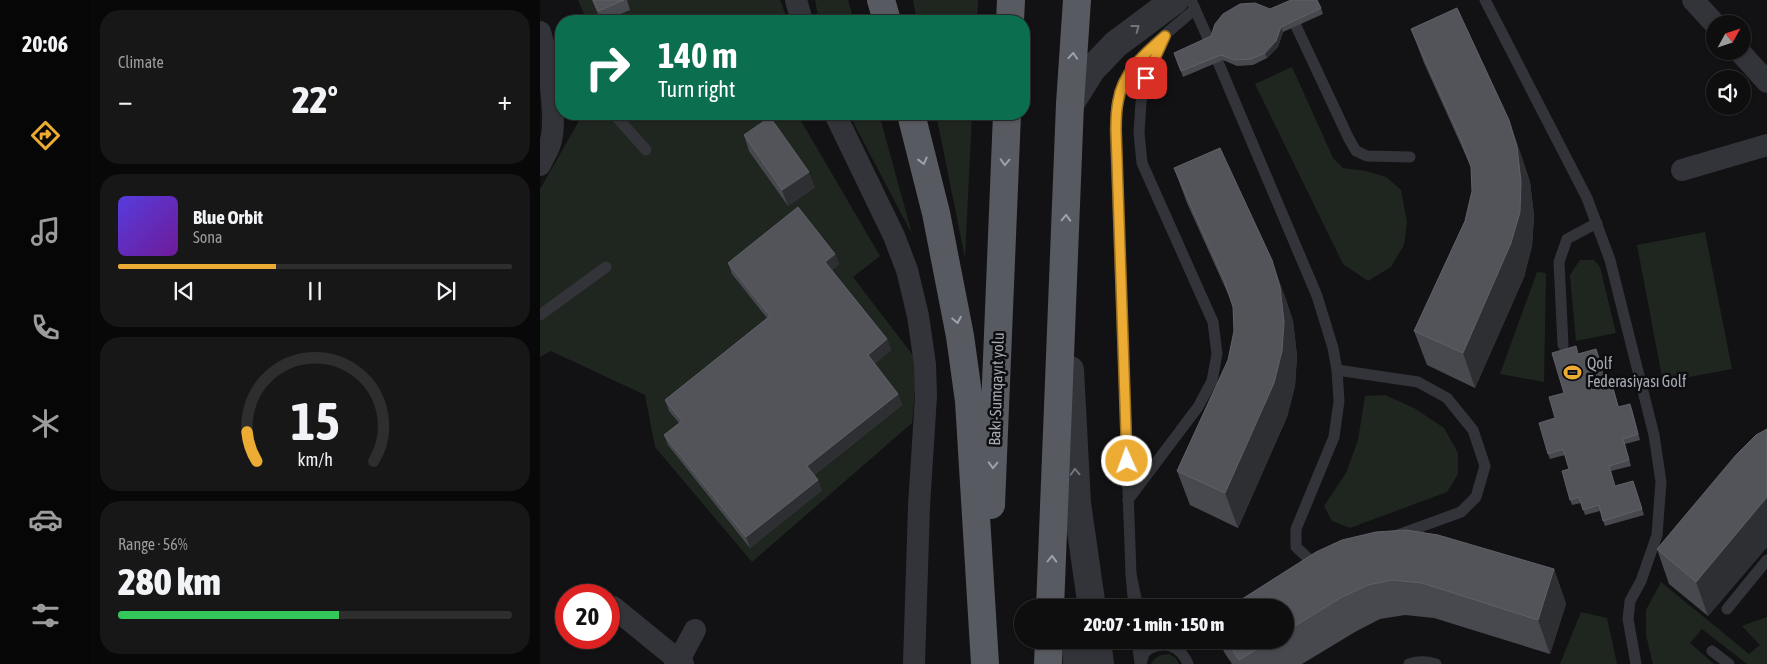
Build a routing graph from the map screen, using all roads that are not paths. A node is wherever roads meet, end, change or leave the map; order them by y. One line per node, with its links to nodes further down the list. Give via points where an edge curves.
1 (796, 0): 8 (street)
2 (881, 0): 9 (highway)
3 (1011, 0): 10 (highway)
4 (1077, 0): 20 (highway, one-way to 4)
5 (1484, 0): 30 (lane)
6 (1693, 0): 11 (street)
7 (1187, 3): 14 (lane); 15 (lane); 20 (street, one-way to 7, via 1092,69 1116,44)
8 (800, 15)
9 (885, 15)
10 (1010, 15)
11 (1707, 15)
12 (1296, 26): 27 (lane, via 1356,151 1367,156)
13 (540, 32): 19 (street)
14 (1165, 36): 36 (lane, via 1138,60 1126,78 1118,100 1116,120); 36 (lane, via 1146,78 1141,102 1139,133 1142,163 1213,322 1217,354 1212,381 1198,407)
15 (1210, 43)
16 (1748, 60): 18 (street)
17 (1218, 62): 35 (lane, via 1316,296)
18 (1767, 82)
19 (550, 84): 28 (street, via 553,126 550,144)
20 (1070, 104): 32 (highway, one-way to 20)
21 (619, 120): 26 (lane)
22 (838, 120): 58 (street, via 907,270 925,364)
23 (913, 120): 59 (highway, one-way to 59, via 936,213 969,401)
24 (1007, 120): 59 (highway, Bakı-Sumqayıt yolu, one-way to 59)
25 (1767, 145): 29 (street)
26 (646, 150)
27 (1410, 157)
28 (540, 165)
29 (1682, 170)
30 (1597, 223): 34 (lane, via 1567,239 1559,262); 67 (lane, via 1610,260 1654,435 1661,482 1657,535 1641,581 1630,601 1628,619)
31 (606, 267): 33 (lane)
32 (1064, 267): 37 (street, one-way to 32); 42 (highway, one-way to 32)
33 (540, 315)
34 (1563, 345)
35 (1338, 370): 38 (lane, via 1418,382 1447,398 1473,430 1485,466 1476,497 1461,512); 39 (lane, via 1339,401 1334,437 1296,529 1296,547 1310,560)
36 (1128, 500): 41 (lane)
37 (1077, 503): 43 (street); 44 (street)
38 (1386, 539)
39 (1330, 559)
40 (1767, 560): 47 (lane)
41 (1131, 574): 45 (lane); 46 (lane)
42 (1050, 599)
43 (1077, 599)
44 (1091, 599)
45 (1133, 599)
46 (1136, 599)
47 (1727, 609)
48 (620, 613): 57 (street)
49 (695, 630): 57 (street)
50 (1049, 649): 60 (highway)
51 (1077, 649): 61 (street)
52 (1098, 649): 62 (street)
53 (1139, 649): 63 (lane)
54 (1150, 649): 63 (lane, via 1145,652)
55 (1177, 649): 64 (lane)
56 (1712, 651): 68 (lane)
57 (679, 663)
58 (914, 664)
59 (985, 664)
60 (1048, 664)
61 (1077, 664)
62 (1100, 664)
63 (1140, 664)
64 (1188, 664)
65 (1408, 664): 66 (lane, via 1426,661)
66 (1436, 664)
67 (1636, 664)
68 (1729, 664)

